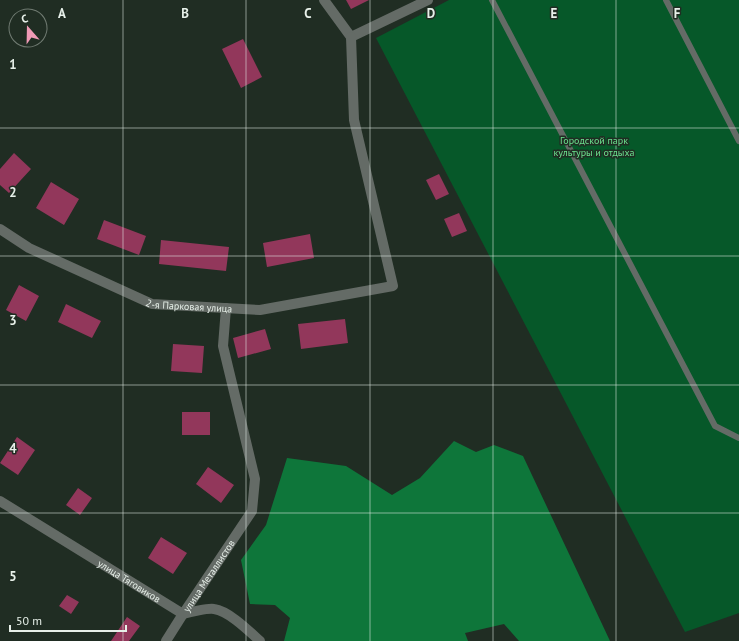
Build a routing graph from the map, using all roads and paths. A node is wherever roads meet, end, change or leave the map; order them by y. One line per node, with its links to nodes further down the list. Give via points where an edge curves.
1 (324, 0): 5 (street)
2 (428, 0): 5 (street)
3 (492, 0): 9 (lane, via 715,426)
4 (666, 0): 6 (lane)
5 (351, 37): 8 (street, 2-я Парковая улица, via 354,120 394,286 260,310)
6 (739, 141)
7 (0, 229): 8 (street, 2-я Парковая улица, via 29,248 152,304)
8 (226, 308): 11 (street, улица Металлистов, via 223,346 255,479 252,512)
9 (739, 438)
10 (0, 501): 11 (street, улица Тяговиков)
11 (183, 614): 12 (street, улица Металлистов); 13 (street, via 214,608 230,616)
12 (166, 641)
13 (260, 641)

